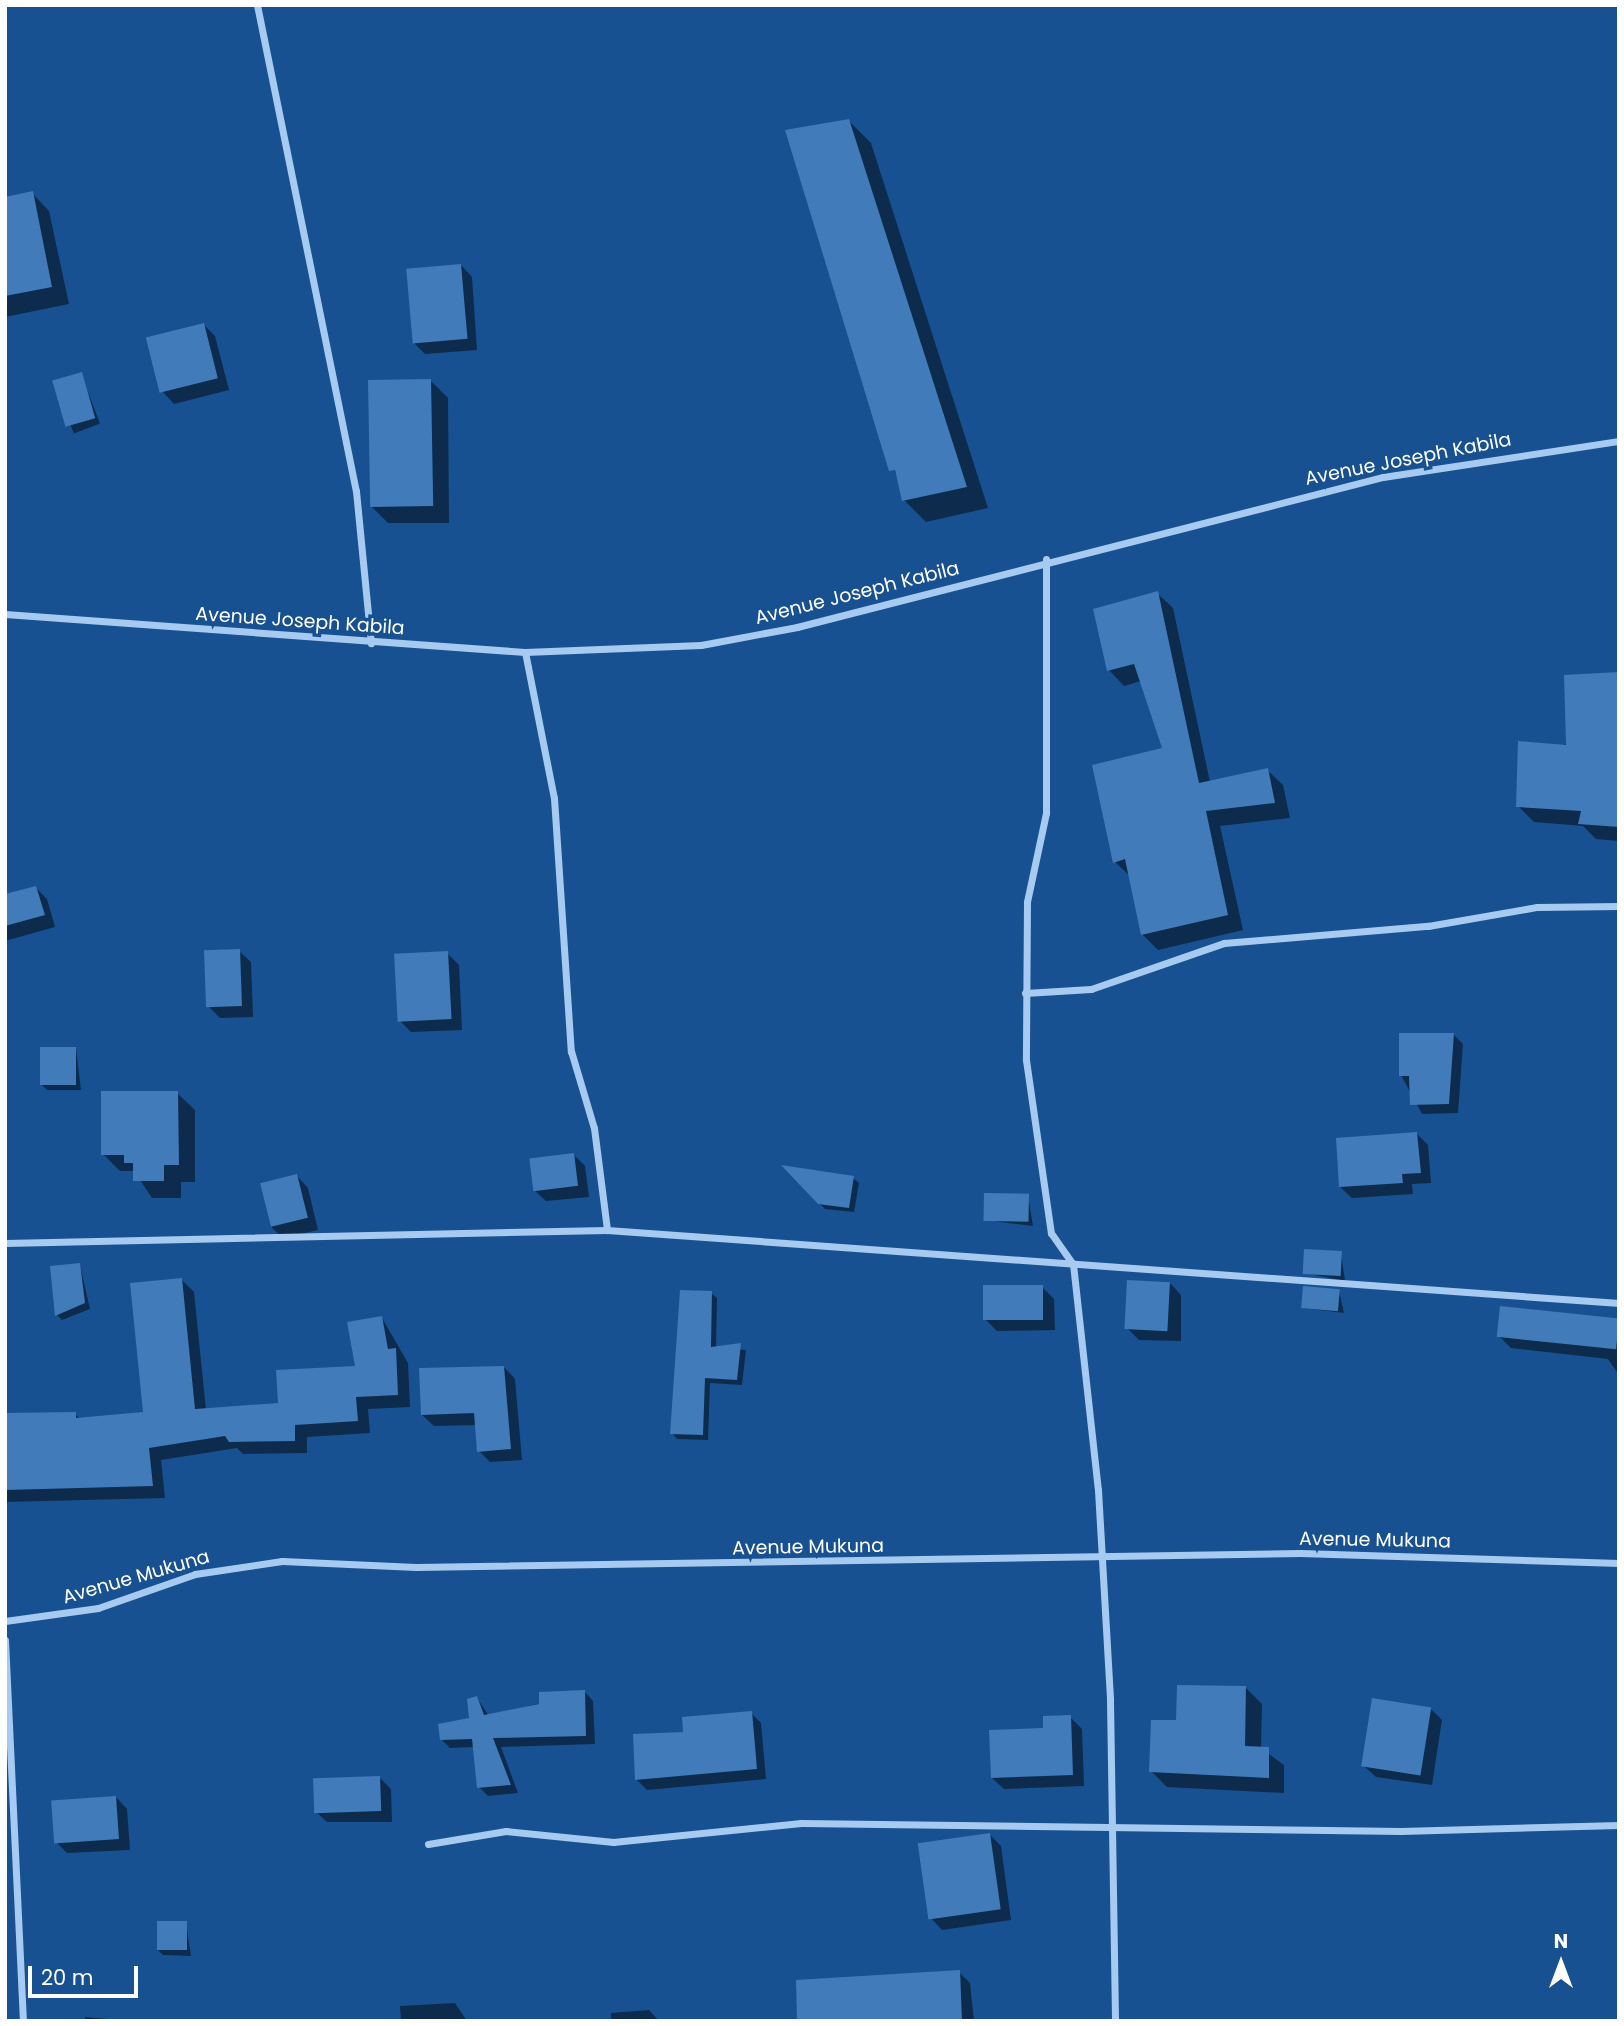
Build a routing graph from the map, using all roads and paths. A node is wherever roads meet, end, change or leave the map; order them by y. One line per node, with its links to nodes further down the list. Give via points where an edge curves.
1 (257, 5): 5 (street, via 356,491)
2 (1619, 441): 3 (street, Avenue Joseph Kabila, via 1383,477)
3 (1046, 559): 6 (street, Avenue Joseph Kabila, via 797,627 701,645); 8 (street, via 1046,813 1027,902)
4 (5, 614): 5 (street, Avenue Joseph Kabila)
5 (372, 643): 6 (street, Avenue Joseph Kabila)
6 (525, 652): 9 (street, via 554,798 571,1051 594,1128)
7 (1619, 906): 8 (street, via 1537,907 1428,926 1224,943 1091,989)
8 (1025, 993): 11 (street, via 1026,1060 1051,1233)
9 (607, 1230): 10 (street); 11 (street)
10 (5, 1243)
11 (1073, 1264): 12 (street); 13 (street)
12 (1619, 1303)
13 (1101, 1560): 14 (street, Avenue Mukuna, via 1300,1553); 15 (street, Avenue Mukuna, via 430,1566 282,1561 195,1574 98,1608); 18 (street)
14 (1619, 1563)
15 (5, 1620)
16 (5, 1640): 20 (street)
17 (1619, 1825): 18 (street)
18 (1112, 1828): 19 (street, via 802,1824 613,1842 506,1831); 21 (street)
19 (428, 1844)
20 (23, 2021)
21 (1115, 2021)

